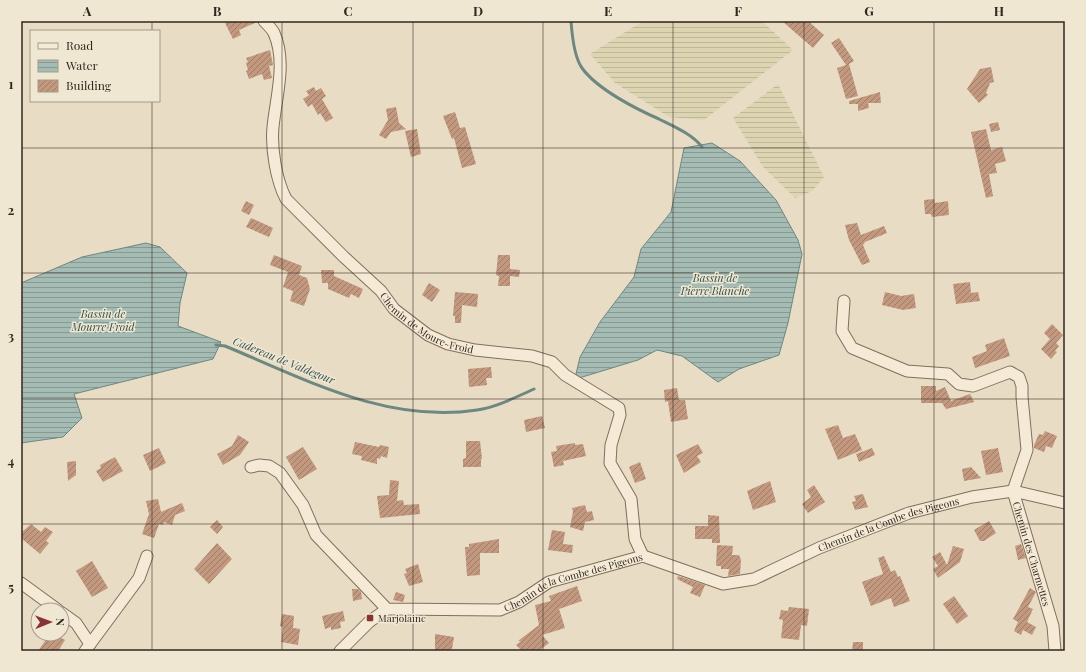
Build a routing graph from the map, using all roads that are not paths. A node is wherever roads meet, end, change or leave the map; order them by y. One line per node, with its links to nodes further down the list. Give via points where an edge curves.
1 (264, 21): 7 (street, Chemin de Moure-Froid, via 274,32 280,58 278,100 273,128 276,168 280,187 286,199 381,291 394,309 428,335 448,344 475,350 532,356 552,362 565,374 619,408 620,415 611,445 610,463 631,499 635,539)
2 (844, 301): 4 (street, Chemin des Charmettes, via 842,331 852,348 907,370 948,374 959,384 973,386 1010,372 1019,377 1022,386 1027,450)
3 (250, 467): 10 (street, via 269,466 280,473 304,504 316,535)
4 (1013, 491): 5 (street, Chemin de la Combe des Pigeons); 7 (street, Chemin de la Combe des Pigeons, via 972,496 908,513 819,548 754,579 722,584); 14 (street, Chemin des Charmettes, via 1053,626)
5 (1065, 503)
6 (147, 556): 12 (street, via 139,578)
7 (643, 556): 10 (street, Chemin de la Combe des Pigeons, via 549,582 519,602 500,610)
8 (21, 583): 9 (street)
9 (47, 602)
10 (386, 609): 13 (street)
11 (70, 619): 12 (street, via 76,623)
12 (87, 648)
13 (340, 651)
14 (1055, 651)

